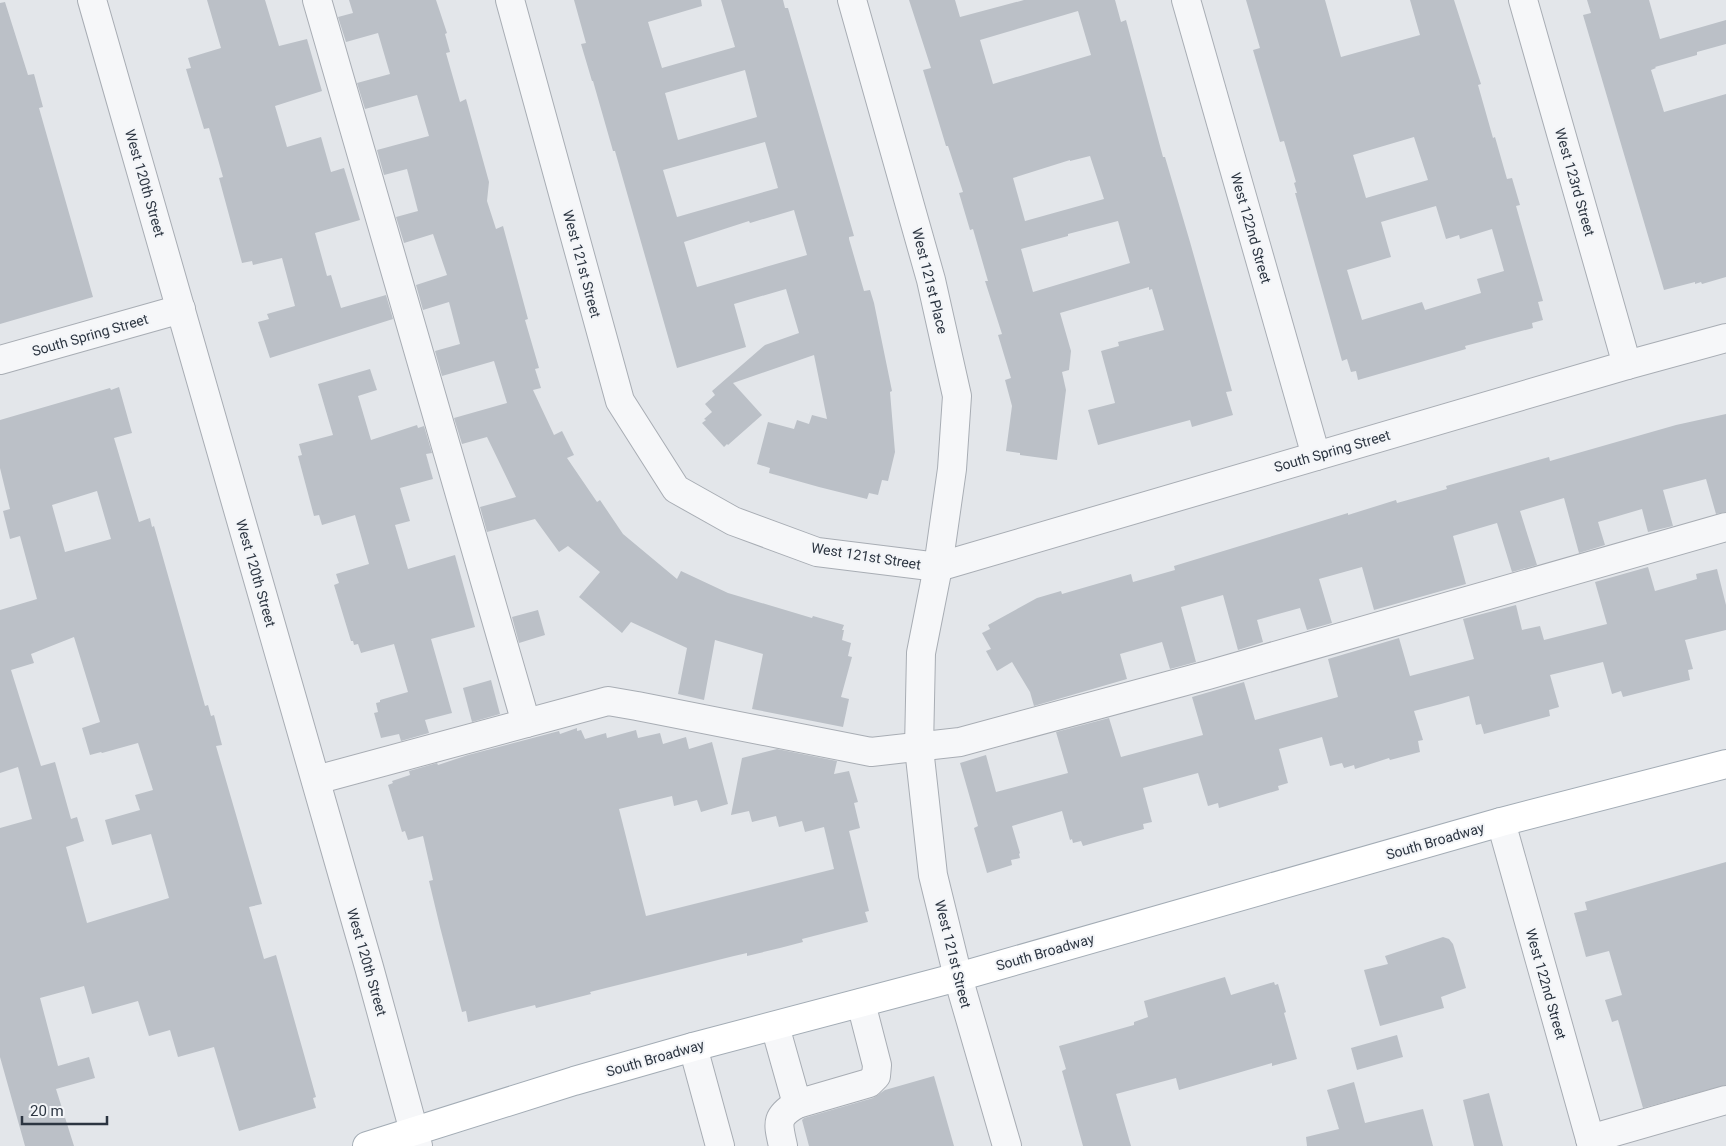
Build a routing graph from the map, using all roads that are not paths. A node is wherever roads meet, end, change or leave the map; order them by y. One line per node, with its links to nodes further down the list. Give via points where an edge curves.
1 (92, 0): 7 (street, West 120th Street)
2 (317, 0): 14 (street)
3 (510, 0): 13 (street, West 121st Street, via 620,401 676,489 733,521 817,552)
4 (852, 0): 13 (street, West 121st Place, via 931,280 958,396 952,469)
5 (1186, 0): 11 (street, West 122nd Street)
6 (1523, 0): 10 (street, West 123rd Street)
7 (181, 309): 9 (street, South Spring Street); 17 (street, West 120th Street)
8 (1726, 338): 10 (street, South Spring Street)
9 (0, 360)
10 (1627, 365): 11 (street, South Spring Street)
11 (1316, 456): 13 (street, South Spring Street)
12 (1726, 528): 15 (street, via 1198,678 960,742)
13 (938, 567): 15 (street, West 121st Street, via 921,653)
14 (526, 723): 15 (street, via 608,701 871,752); 17 (street)
15 (919, 748): 19 (street, West 121st Street, via 933,875)
16 (1726, 764): 18 (main road, South Broadway)
17 (316, 780): 25 (street, West 120th Street)
18 (1501, 822): 19 (main road, South Broadway); 26 (street, West 122nd Street)
19 (958, 977): 20 (main road, South Broadway); 30 (street, West 121st Street)
20 (861, 1003): 21 (main road, South Broadway); 24 (street, via 877,1065 876,1076 869,1083)
21 (775, 1026): 22 (main road, South Broadway); 24 (street)
22 (693, 1047): 25 (main road, South Broadway, via 574,1080); 28 (street)
23 (1726, 1100): 26 (street)
24 (797, 1104): 29 (street, via 785,1111 780,1119 778,1126)
25 (415, 1139): 27 (main road, South Broadway)
26 (1591, 1143)
27 (367, 1146)
28 (720, 1146)
29 (783, 1146)
30 (1007, 1146)

